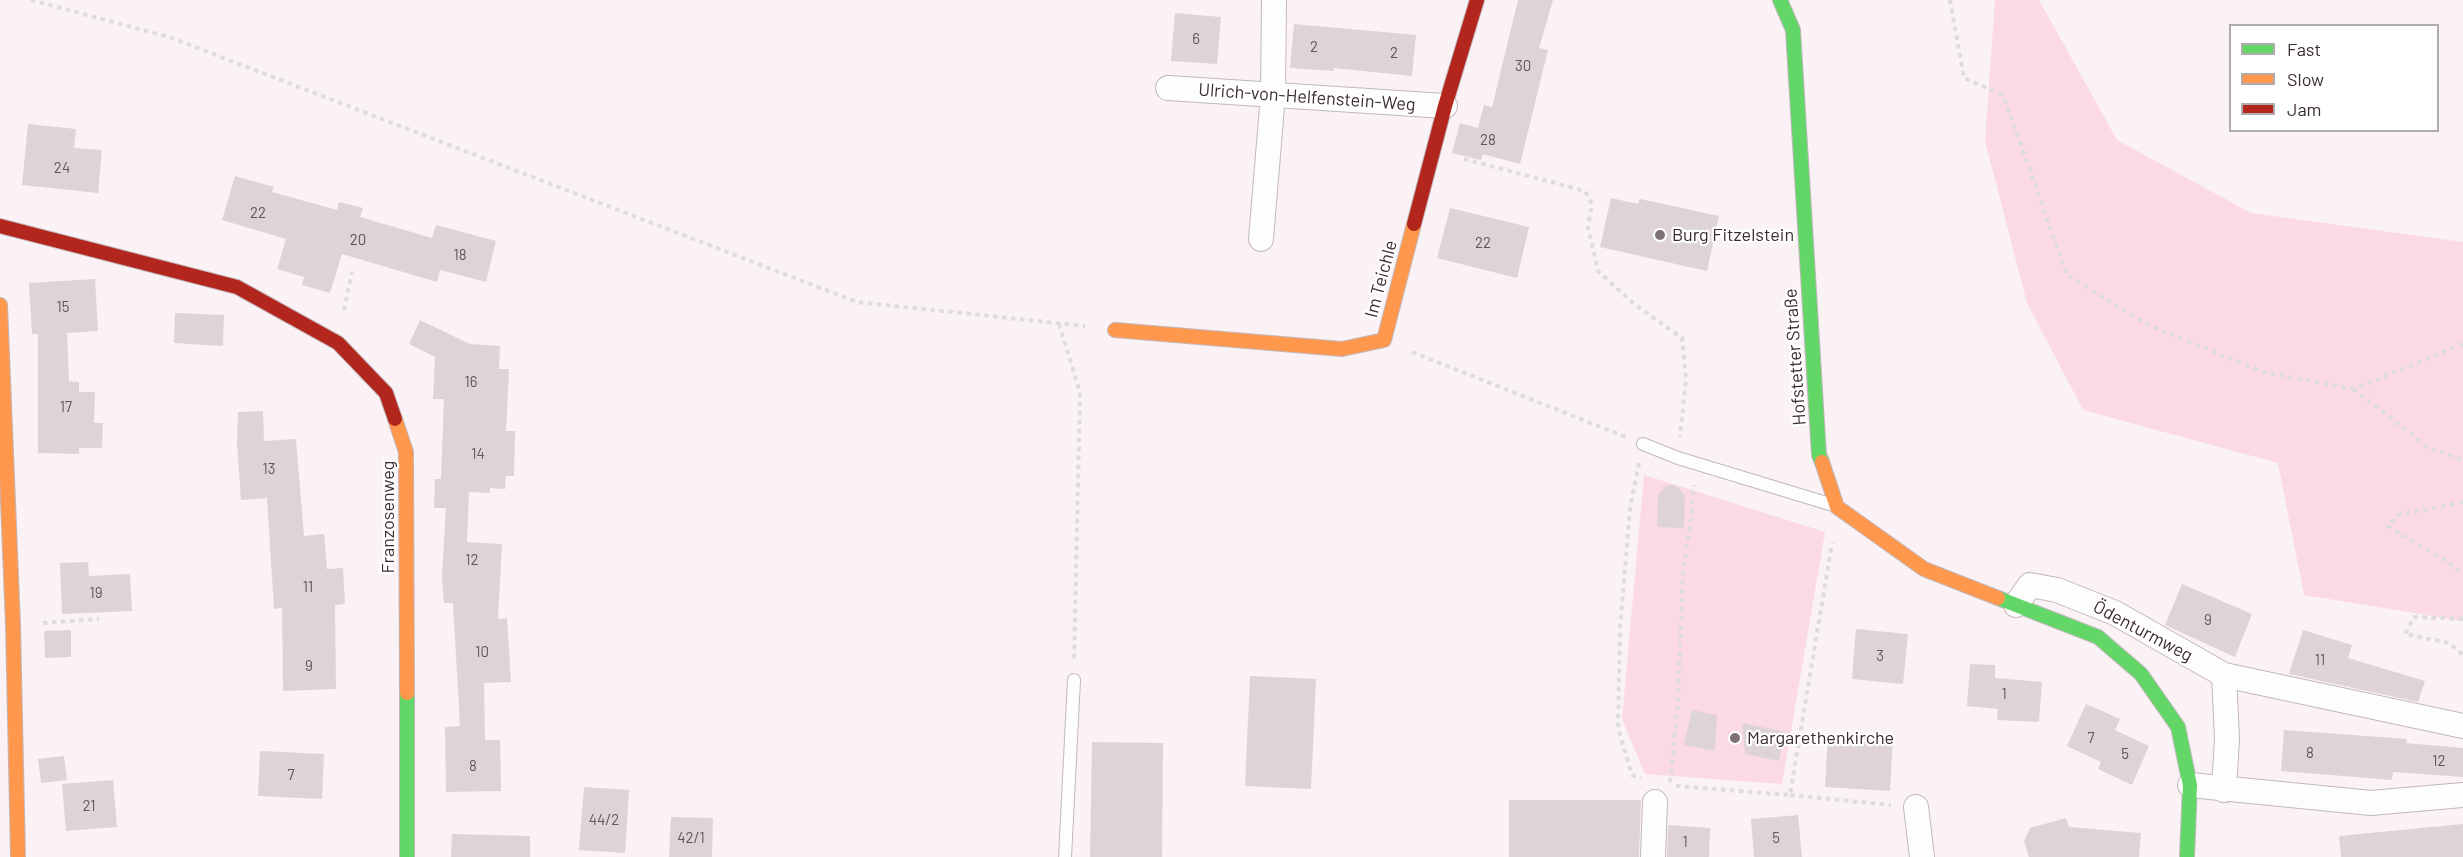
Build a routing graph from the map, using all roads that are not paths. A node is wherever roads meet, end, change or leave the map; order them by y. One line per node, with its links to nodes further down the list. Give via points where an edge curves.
1 (1274, 0): 5 (street)
2 (1477, 0): 6 (street, Im Teichle)
3 (1780, 0): 12 (street, Hofstetter Straße, via 1793,30 1819,455)
4 (1168, 88): 5 (street, Ulrich-von-Helfenstein-Weg)
5 (1272, 95): 6 (street, Ulrich-von-Helfenstein-Weg); 8 (street)
6 (1445, 106): 10 (street, Im Teichle, via 1384,340 1342,349)
7 (0, 226): 23 (street, Franzosenweg, via 237,287 338,343 386,393 406,452)
8 (1261, 239)
9 (0, 305): 22 (street)
10 (1115, 330)
11 (1643, 444): 12 (lane, via 1695,464)
12 (1838, 507): 13 (street, via 1924,569)
13 (2016, 605): 14 (street, Ödenturmweg, via 2030,585 2057,590 2115,613); 17 (street, Ödenturmweg, via 2098,637 2141,674 2178,727)
14 (2224, 675): 16 (street, Ödenturmweg); 18 (street)
15 (1074, 680): 24 (lane)
16 (2463, 726)
17 (2190, 785): 18 (street); 27 (street, Ödenturmweg)
18 (2224, 790): 20 (street, via 2371,803)
19 (1657, 794): 25 (street)
20 (2463, 795)
21 (1916, 807): 26 (street)
22 (18, 857)
23 (407, 857)
24 (1065, 857)
25 (1653, 857)
26 (1922, 857)
27 (2187, 857)

